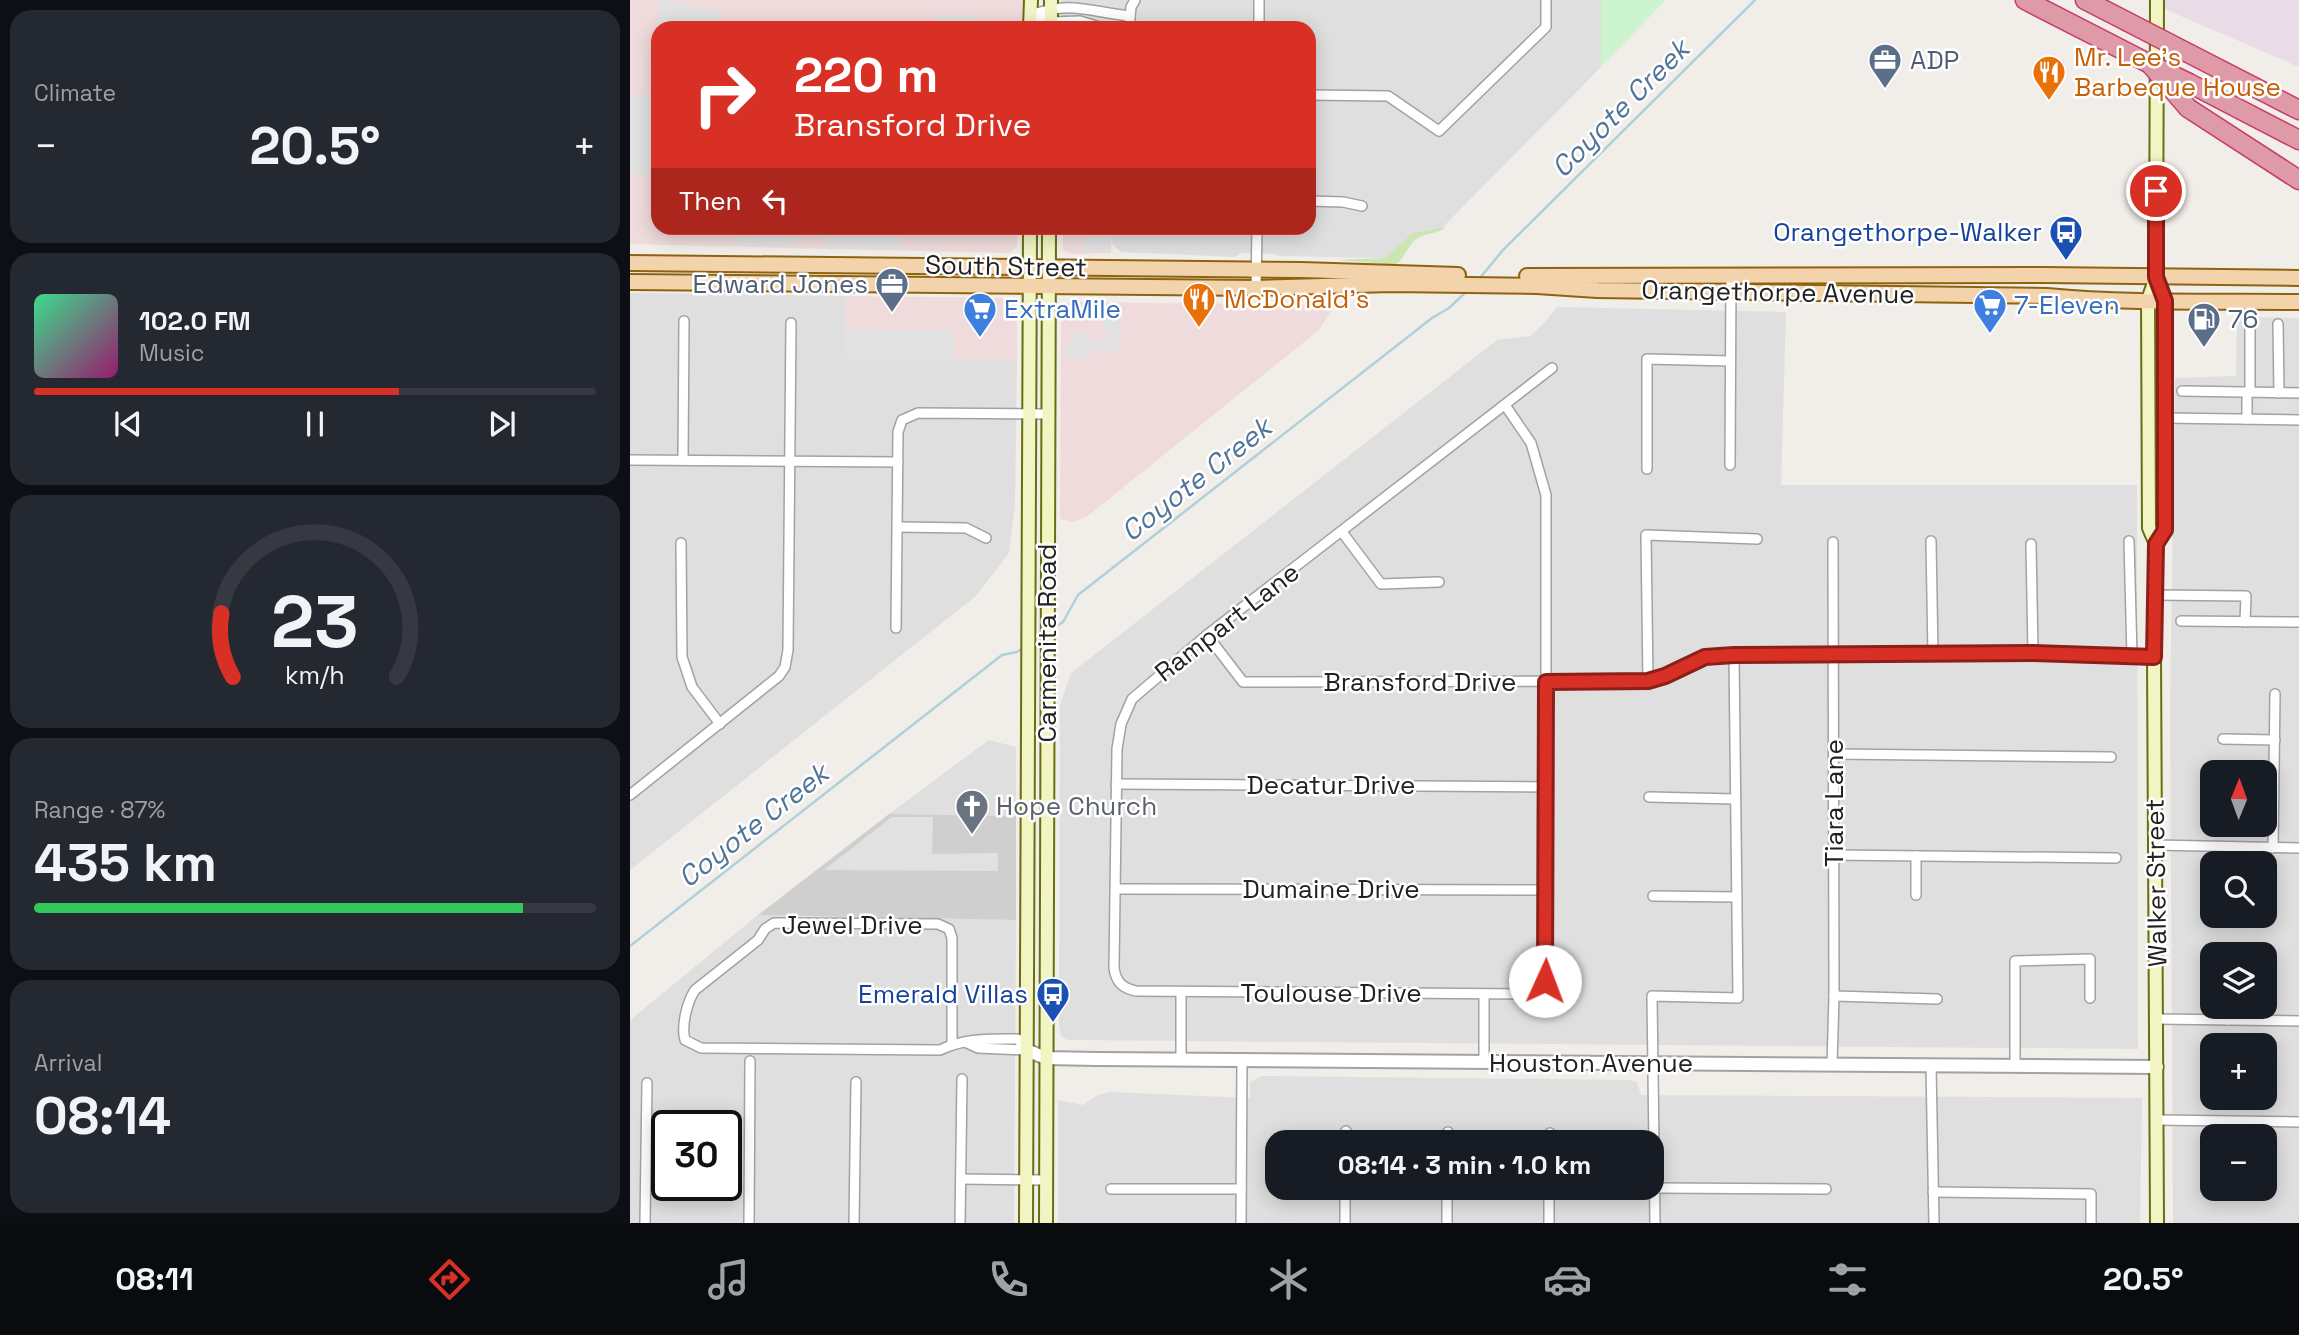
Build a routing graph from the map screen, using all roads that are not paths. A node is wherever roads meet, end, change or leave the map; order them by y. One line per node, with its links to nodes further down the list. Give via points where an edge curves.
1 (1031, 0): 10 (main road)
2 (1135, 0): 9 (street)
3 (1259, 0): 12 (street)
4 (1546, 0): 14 (street, via 1546,27 1439,131 1388,96)
5 (2025, 0): 13 (highway)
6 (2085, 0): 15 (highway, bridge)
7 (2157, 0): 28 (main road, Walker Street)
8 (1051, 4): 9 (street); 10 (street)
9 (1130, 16): 11 (street)
10 (1030, 21)
11 (1130, 21)
12 (1259, 21)
13 (2150, 64): 16 (highway, bridge); 17 (highway, bridge, via 2188,108)
14 (1316, 95)
15 (2299, 110)
16 (2299, 140)
17 (2299, 180)
18 (1316, 201): 19 (street)
19 (1362, 206)
20 (1030, 235): 24 (main road, Carmenita Road)
21 (1049, 235): 25 (main road, Carmenita Road)
22 (1257, 235): 26 (street)
23 (630, 263): 24 (main road, South Street)
24 (1030, 267): 25 (main road, South Street); 33 (main road, Carmenita Road)
25 (1049, 267): 26 (main road, South Street); 34 (main road, Carmenita Road)
26 (1256, 270): 30 (main road, Orangethorpe Avenue); 35 (street)
27 (1731, 275): 28 (main road, Orangethorpe Avenue); 31 (main road, Orangethorpe Avenue); 36 (street)
28 (2156, 277): 29 (main road, Orangethorpe Avenue); 38 (main road, Walker Street); 39 (main road, Walker Street)
29 (2299, 278)
30 (1396, 279): 31 (main road, Orangethorpe Avenue); 35 (main road, Orangethorpe Avenue)
31 (1542, 281): 36 (main road, Orangethorpe Avenue, via 1597,290)
32 (630, 282): 33 (main road, South Street)
33 (1029, 286): 34 (main road, South Street); 54 (main road, Carmenita Road)
34 (1049, 286): 35 (main road, South Street); 55 (main road, Carmenita Road)
35 (1256, 288)
36 (1731, 291): 38 (main road, Orangethorpe Avenue); 46 (street)
37 (2299, 295): 40 (main road)
38 (2148, 300): 39 (main road, Orangethorpe Avenue); 52 (main road, Walker Street)
39 (2165, 301): 40 (main road, Orangethorpe Avenue); 56 (main road, Walker Street)
40 (2264, 302): 41 (main road, Orangethorpe Avenue)
41 (2299, 302)
42 (684, 321): 61 (street)
43 (791, 323): 62 (street)
44 (2250, 324): 49 (street)
45 (2278, 324): 50 (street)
46 (1730, 361): 64 (street); 67 (street, via 1647,359)
47 (1552, 368): 53 (street, Rampart Lane)
48 (2182, 391): 49 (street)
49 (2249, 392): 50 (street); 57 (street)
50 (2279, 393): 51 (street)
51 (2299, 393)
52 (2149, 401): 59 (main road, via 2156,407 2156,429); 65 (main road, Walker Street)
53 (1505, 405): 69 (street, Rampart Lane); 92 (street, via 1531,443 1546,495)
54 (1029, 414): 55 (street); 63 (street, via 918,414 902,420); 125 (main road, Carmenita Road)
55 (1048, 414): 126 (main road, Carmenita Road)
56 (2164, 418): 57 (street); 59 (main road, Walker Street)
57 (2247, 419): 58 (street)
58 (2299, 421)
59 (2164, 444): 66 (main road, Walker Street)
60 (630, 460): 61 (street)
61 (683, 460): 62 (street)
62 (790, 461): 63 (street); 94 (street, via 785,667)
63 (898, 462): 68 (street)
64 (1730, 465)
65 (2149, 466): 66 (main road); 77 (main road, Walker Street, via 2149,528)
66 (2164, 467): 77 (main road, Walker Street, via 2165,530)
67 (1647, 469)
68 (898, 527): 70 (street, via 966,528); 83 (street)
69 (1342, 532): 78 (street, via 1381,584); 84 (street, Rampart Lane)
70 (986, 538)
71 (1757, 539): 91 (street, via 1646,535)
72 (1931, 541): 88 (street)
73 (2129, 541): 89 (street)
74 (1833, 542): 86 (street, Tiara Lane)
75 (681, 543): 94 (street, via 682,657 692,687)
76 (2031, 544): 85 (street)
77 (2156, 544): 79 (main road, Walker Street)
78 (1439, 582)
79 (2156, 595): 81 (street, via 2246,596); 90 (main road, Walker Street)
80 (2181, 621): 81 (street)
81 (2245, 622): 82 (street)
82 (2299, 622)
83 (896, 628)
84 (1208, 635): 92 (street, Bransford Drive, via 1243,682); 99 (street, Rampart Lane, via 1132,699 1121,724)
85 (2033, 653): 88 (street, Bransford Drive); 89 (street, Bransford Drive)
86 (1835, 654): 87 (street, Bransford Drive); 88 (street, Bransford Drive); 97 (street, Tiara Lane)
87 (1734, 655): 91 (street, Bransford Drive, via 1705,657); 103 (street)
88 (1933, 655)
89 (2132, 656): 90 (street, Bransford Drive)
90 (2154, 657): 104 (main road, Walker Street)
91 (1648, 681): 92 (street, Bransford Drive)
92 (1546, 682): 100 (street)
93 (2275, 694): 96 (street)
94 (720, 724): 101 (street)
95 (2223, 739): 96 (street)
96 (2275, 740): 105 (street)
97 (1833, 754): 98 (street); 107 (street, Tiara Lane)
98 (2111, 757)
99 (1116, 784): 100 (street, Decatur Drive); 110 (street, Rampart Lane)
100 (1546, 787): 111 (street)
101 (631, 792)
102 (1649, 797): 103 (street)
103 (1735, 799): 114 (street)
104 (2155, 845): 105 (street); 121 (main road, Walker Street)
105 (2273, 848): 106 (street)
106 (2299, 848)
107 (1833, 855): 108 (street); 118 (street, Tiara Lane)
108 (1916, 856): 109 (street); 112 (street)
109 (2116, 858)
110 (1116, 889): 111 (street, Dumaine Drive); 115 (street, Rampart Lane, via 1114,968)
111 (1546, 890): 117 (street, Toulouse Drive, via 1546,976 1541,989 1529,994)
112 (1916, 895)
113 (1653, 896): 114 (street)
114 (1737, 897): 131 (street, via 1738,998 1652,996)
115 (1121, 985): 116 (street, Toulouse Drive, via 1136,991)
116 (1181, 992): 117 (street, Toulouse Drive); 127 (street)
117 (1483, 994): 130 (street)
118 (1834, 996): 120 (street); 132 (street, Tiara Lane)
119 (2090, 998): 134 (street, via 2090,959 2015,961)
120 (1937, 999)
121 (2157, 1019): 122 (street); 135 (main road, Walker Street)
122 (2227, 1020): 123 (street)
123 (2299, 1021)
124 (952, 1042): 124 (street, Jewel Drive, via 952,939 949,929 938,924 774,923 695,990 683,1028 685,1040 701,1048 942,1050); 125 (street, Jewel Drive, via 1018,1039)
125 (1026, 1050): 126 (street, Houston Avenue); 143 (main road, Carmenita Road)
126 (1046, 1058): 127 (street, Houston Avenue); 144 (main road, Carmenita Road)
127 (1181, 1060): 128 (street, Houston Avenue)
128 (1242, 1060): 130 (street, Houston Avenue); 147 (street)
129 (750, 1061): 155 (street)
130 (1484, 1062): 131 (street, Houston Avenue)
131 (1652, 1063): 132 (street, Houston Avenue); 141 (street)
132 (1832, 1065): 133 (street, Houston Avenue)
133 (1931, 1066): 134 (street, Houston Avenue); 149 (street)
134 (2015, 1066): 135 (street, Houston Avenue)
135 (2157, 1068): 139 (main road, Walker Street)
136 (962, 1079): 142 (street)
137 (856, 1082): 156 (street)
138 (647, 1083): 154 (street)
139 (2157, 1120): 140 (street); 167 (main road, Walker Street)
140 (2299, 1122)
141 (1654, 1130)
142 (961, 1179): 143 (street); 157 (street)
143 (1026, 1180): 144 (street); 158 (main road, Carmenita Road)
144 (1046, 1180): 159 (main road, Carmenita Road)
145 (1664, 1188): 148 (street)
146 (1111, 1189): 147 (street)
147 (1241, 1189): 160 (street)
148 (1826, 1189)
149 (1933, 1192): 165 (street); 166 (street, via 2091,1194)
150 (1345, 1200): 161 (street)
151 (1447, 1200): 162 (street)
152 (1549, 1200): 163 (street)
153 (1655, 1200): 164 (street)
154 (645, 1223)
155 (748, 1223)
156 (854, 1223)
157 (960, 1223)
158 (1026, 1223)
159 (1046, 1223)
160 (1241, 1223)
161 (1345, 1223)
162 (1447, 1223)
163 (1549, 1223)
164 (1654, 1223)
165 (1934, 1223)
166 (2091, 1223)
167 (2157, 1223)

